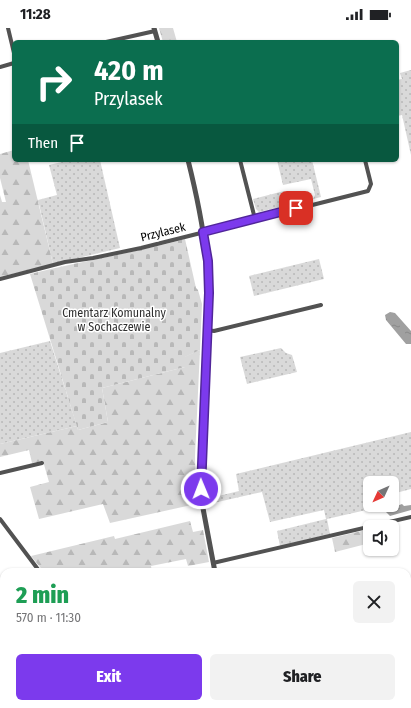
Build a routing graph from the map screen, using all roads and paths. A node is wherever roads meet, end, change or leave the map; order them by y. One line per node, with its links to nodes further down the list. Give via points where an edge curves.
1 (8, 28): 5 (street)
2 (155, 30): 3 (street); 4 (street)
3 (114, 40)
4 (158, 40)
5 (12, 45)
6 (12, 64): 7 (street)
7 (0, 67)
8 (188, 162): 12 (street)
9 (241, 162): 11 (street)
10 (366, 162): 11 (street, Przylasek, via 371,184 368,191)
11 (255, 219): 12 (street, Przylasek)
12 (203, 232): 13 (street, Przylasek); 15 (street, via 208,271)
13 (0, 279)
14 (321, 305): 15 (street, via 214,331)
15 (207, 330): 20 (street, via 200,473 202,503)
16 (42, 463): 17 (street)
17 (0, 474)
18 (411, 518): 20 (street)
19 (0, 519): 21 (street)
20 (213, 562): 22 (street)
21 (37, 568)
22 (214, 568)

